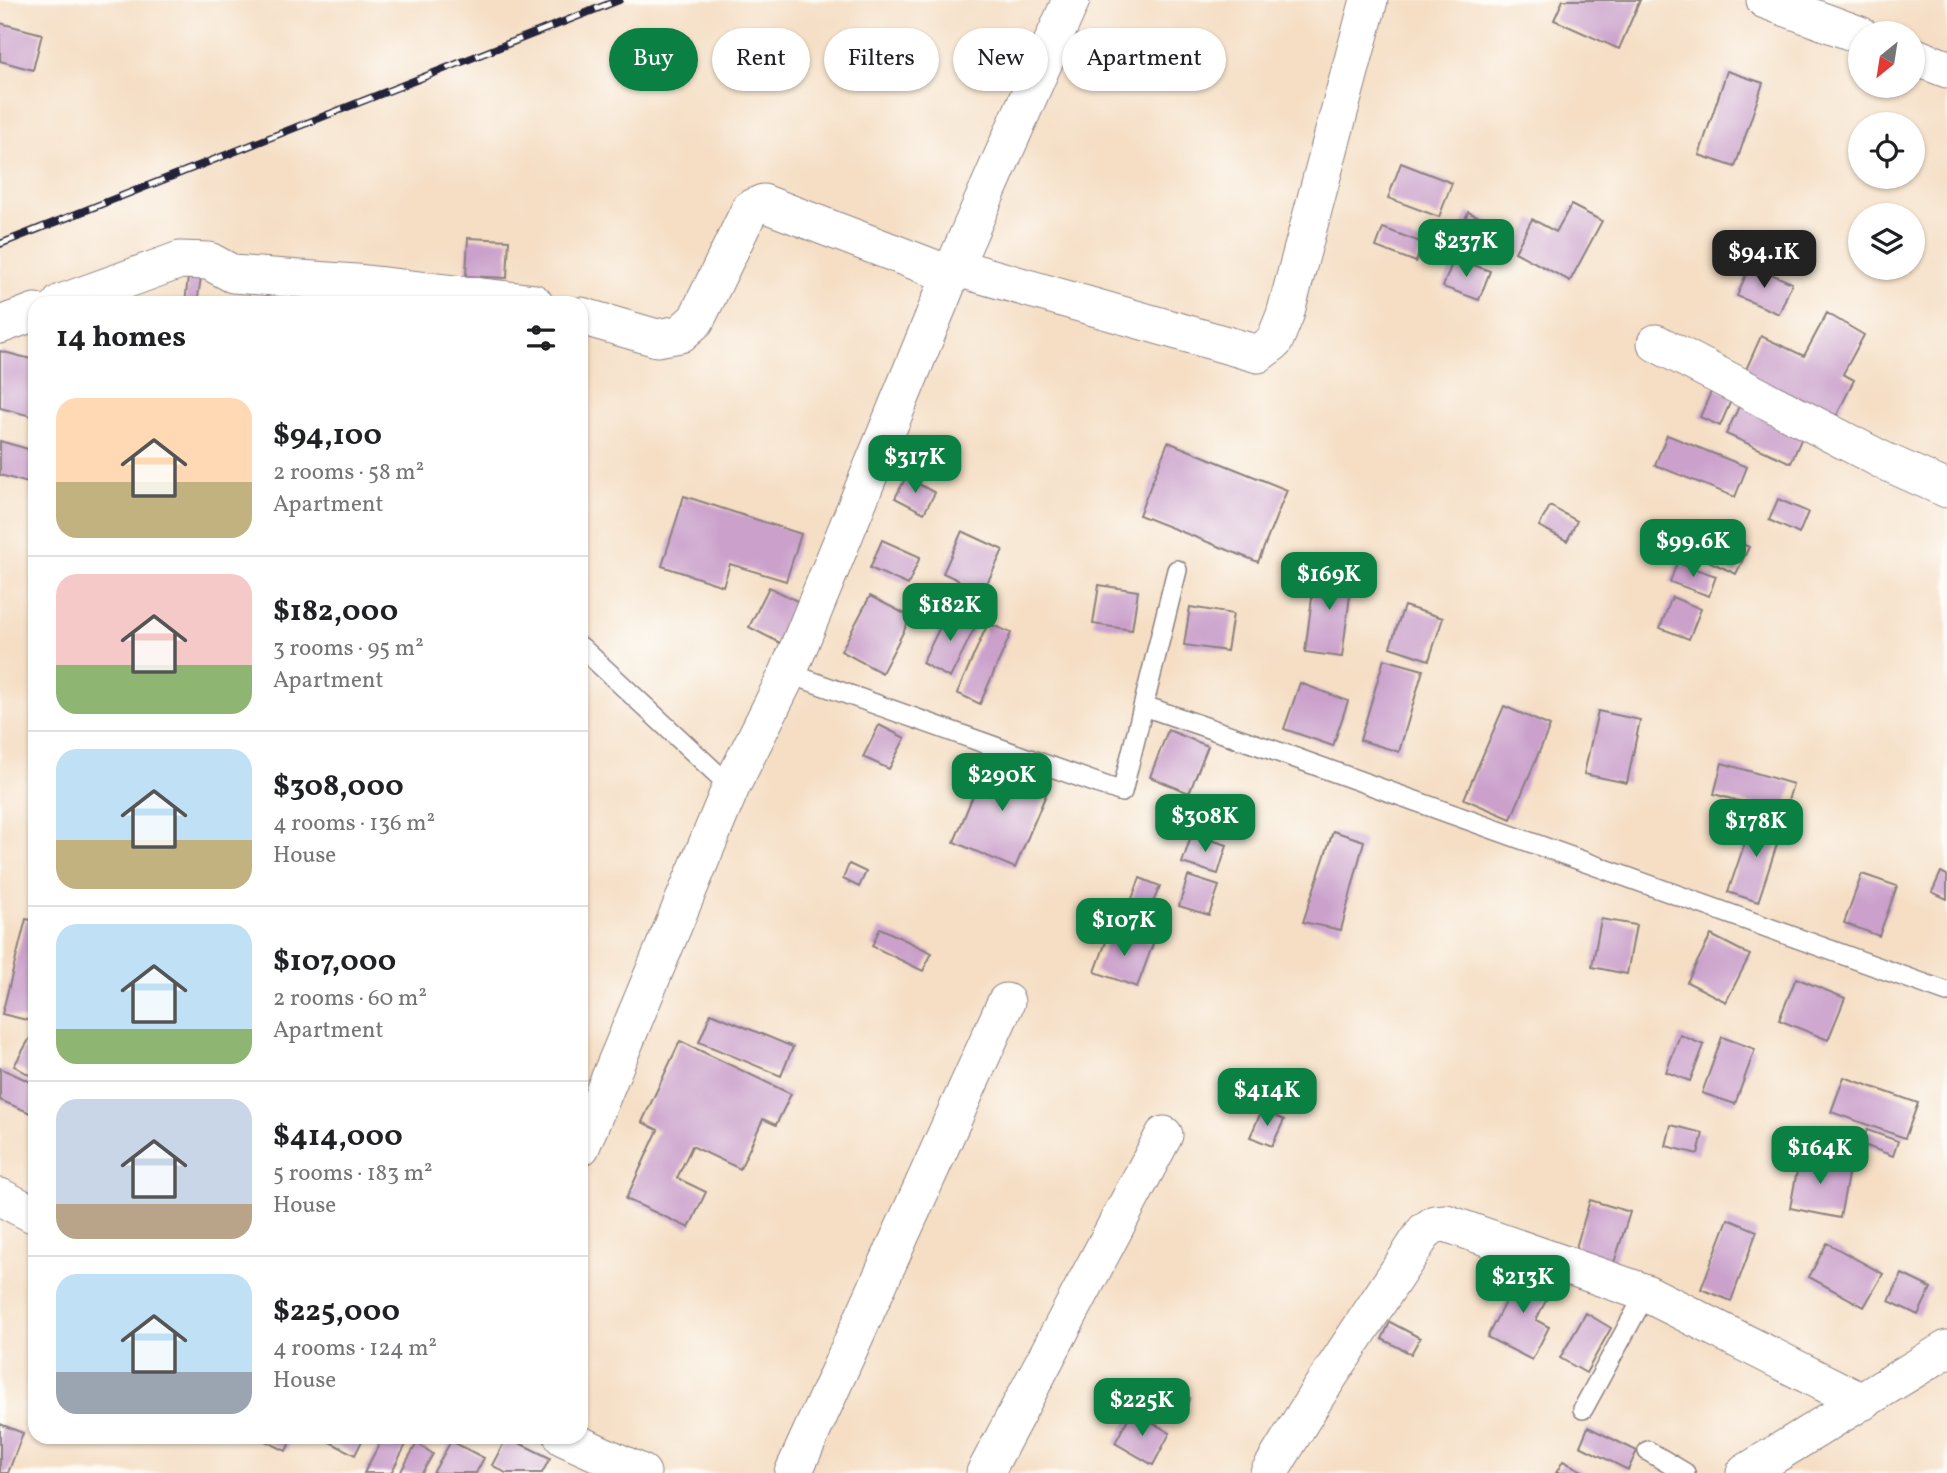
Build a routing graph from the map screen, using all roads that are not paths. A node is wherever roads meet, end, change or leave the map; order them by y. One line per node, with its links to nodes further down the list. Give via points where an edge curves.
1 (1071, 0): 7 (street)
2 (1369, 0): 7 (street, via 1285,315 1275,342 1258,354)
3 (1765, 0): 4 (street)
4 (1848, 31)
5 (1925, 60): 6 (street)
6 (1947, 69)
7 (954, 267): 11 (street, via 941,271 762,203 750,209 696,320 680,334 657,338); 17 (street)
8 (80, 296): 9 (street, via 180,260 209,261 233,274)
9 (472, 296)
10 (28, 314): 12 (street)
11 (588, 318)
12 (0, 324)
13 (1656, 343): 14 (street, via 1882,460)
14 (1947, 488)
15 (1177, 570): 18 (lane)
16 (588, 653): 19 (lane)
17 (788, 673): 18 (lane, via 1122,792); 19 (street)
18 (1144, 706): 20 (lane)
19 (732, 787): 22 (street)
20 (1947, 992)
21 (1006, 1002): 33 (street)
22 (588, 1130)
23 (1164, 1135): 34 (street)
24 (0, 1197): 25 (street)
25 (28, 1211)
26 (1646, 1293): 28 (street); 29 (lane); 35 (street, via 1446,1223 1435,1224 1425,1231)
27 (1947, 1349): 28 (street)
28 (1862, 1402): 37 (street)
29 (1583, 1409)
30 (1648, 1451): 36 (lane)
31 (577, 1453): 32 (street)
32 (642, 1473)
33 (793, 1473)
34 (985, 1473)
35 (1269, 1473)
36 (1685, 1473)
37 (1745, 1473)

